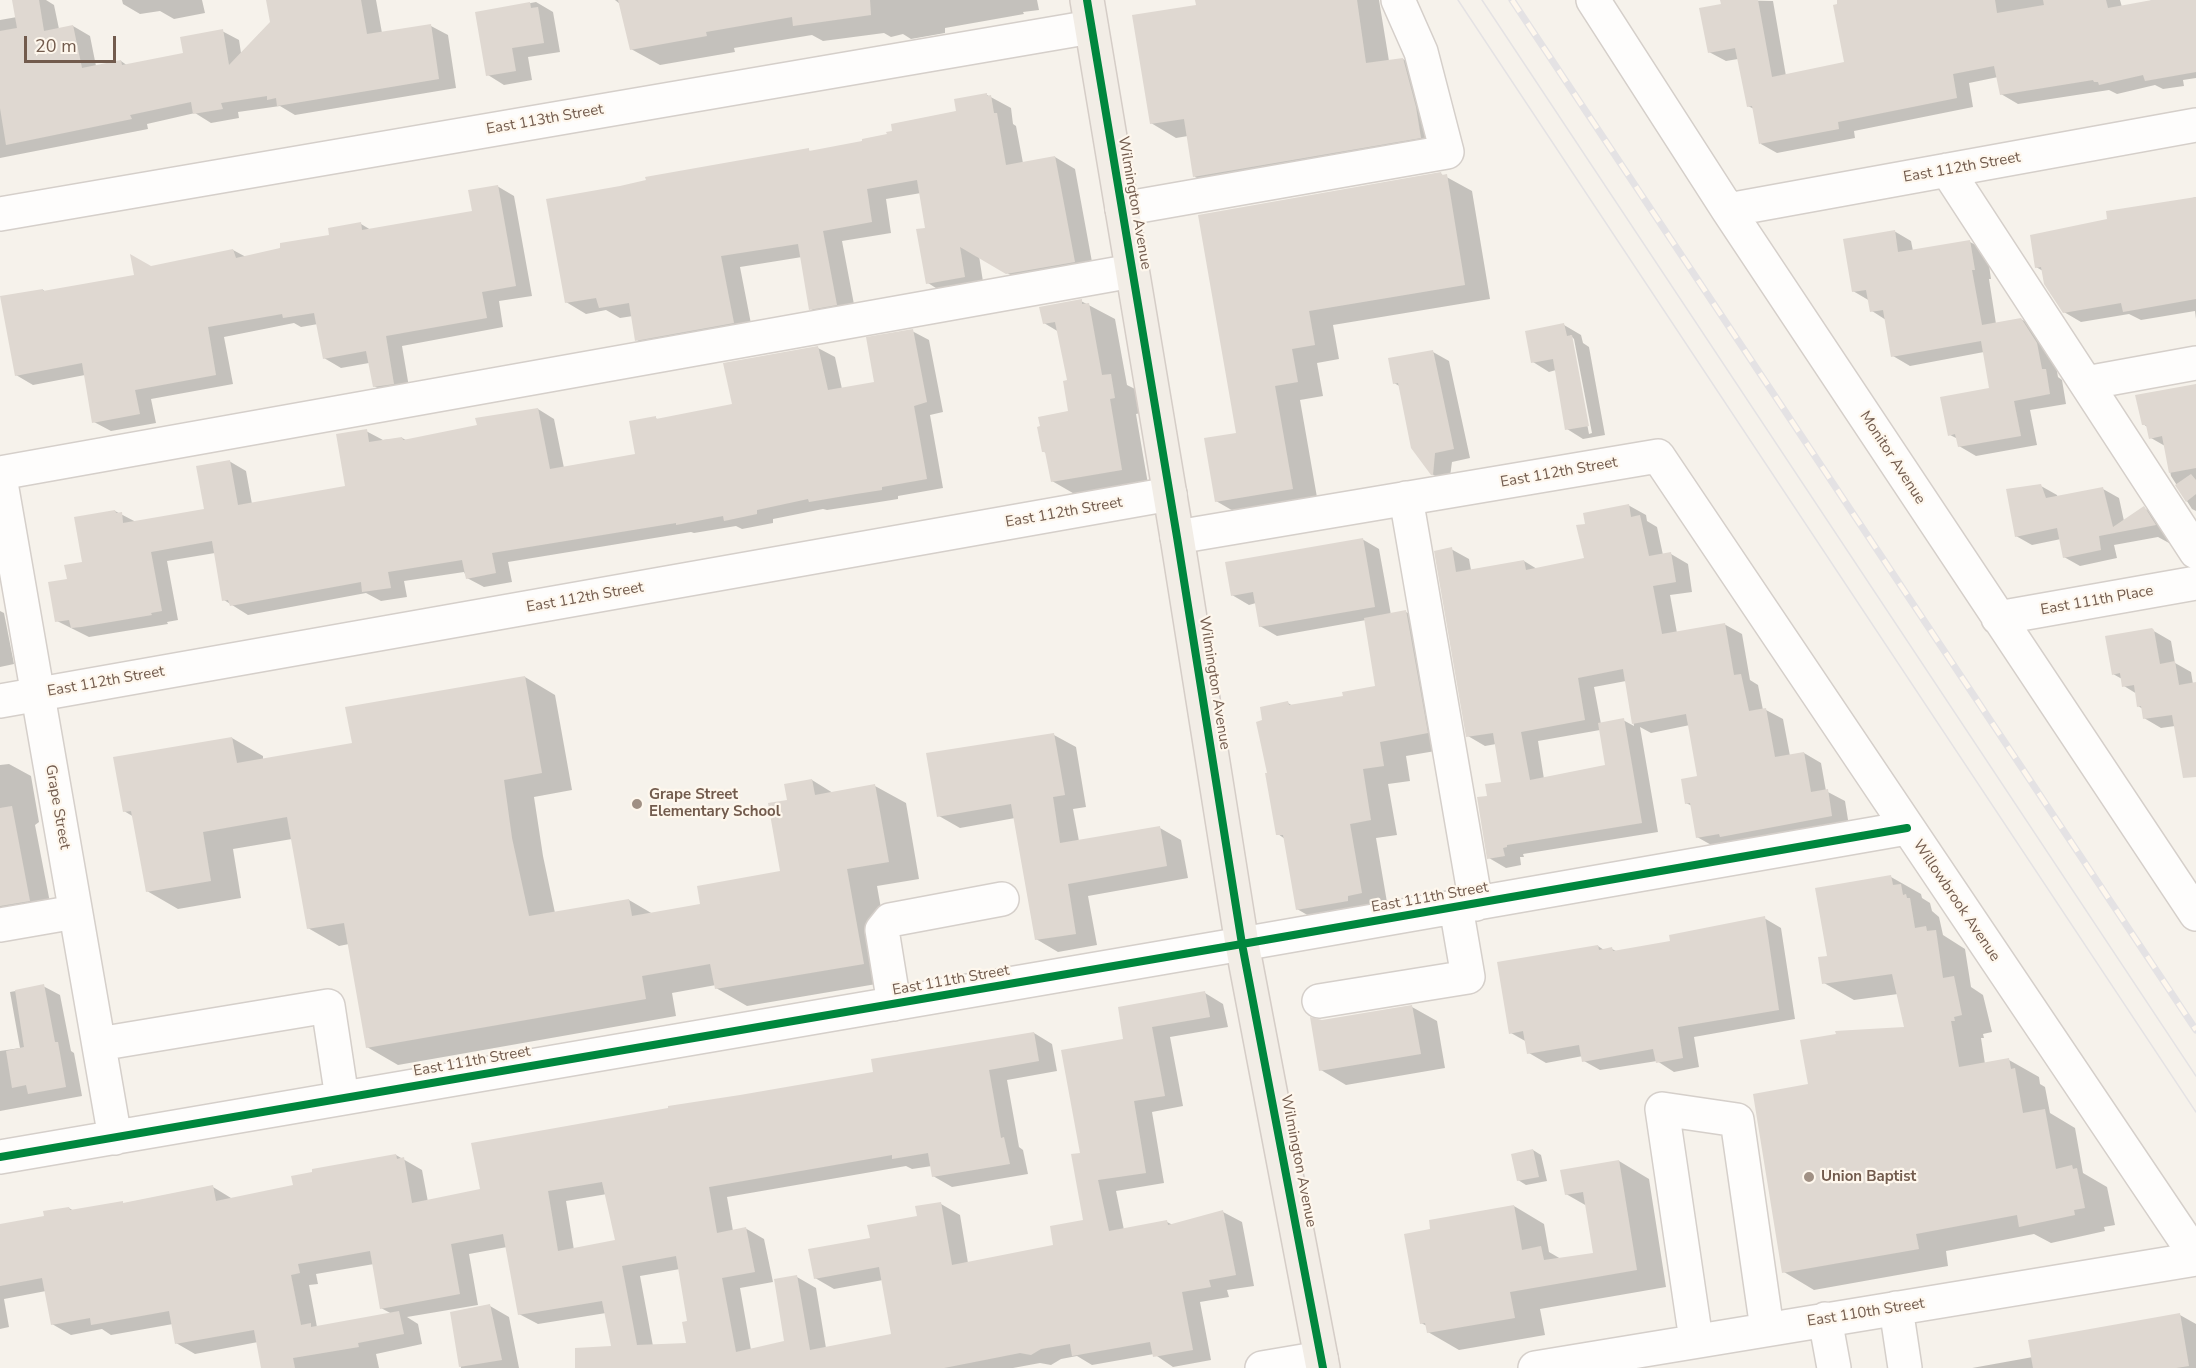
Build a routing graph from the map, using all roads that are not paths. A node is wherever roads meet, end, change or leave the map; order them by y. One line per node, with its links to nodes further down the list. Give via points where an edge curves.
1 (1398, 0): 6 (street, via 1421,52 1447,152)
2 (1593, 0): 7 (street, Monitor Avenue)
3 (1089, 13): 6 (main road, Wilmington Avenue); 8 (street, East 113th Street)
4 (2196, 125): 5 (street, East 112th Street)
5 (1947, 170): 7 (street, East 112th Street); 11 (street)
6 (1122, 209): 9 (main road, Wilmington Avenue)
7 (1728, 210): 19 (street, Monitor Avenue)
8 (0, 214)
9 (1132, 272): 13 (street); 14 (main road, Wilmington Avenue)
10 (2196, 363): 11 (street)
11 (2086, 383): 17 (street)
12 (1658, 456): 15 (street, East 112th Street); 22 (street, Willowbrook Avenue)
13 (0, 475): 20 (street, Grape Street)
14 (1170, 494): 16 (main road, Wilmington Avenue); 20 (street, East 112th Street)
15 (1406, 498): 16 (street, East 112th Street); 24 (street)
16 (1177, 537): 28 (main road, Wilmington Avenue)
17 (2196, 552)
18 (2196, 583): 19 (street, East 111th Place)
19 (1998, 618): 26 (street, Monitor Avenue)
20 (38, 694): 21 (street, East 112th Street); 25 (street, Grape Street)
21 (0, 700)
22 (1907, 828): 24 (street, East 111th Street); 35 (street, Willowbrook Avenue)
23 (1002, 899): 30 (street, via 890,920 882,930)
24 (1466, 905): 28 (street, East 111th Street); 29 (street, via 1468,977)
25 (75, 912): 27 (street); 31 (street, Grape Street)
26 (2196, 914)
27 (0, 925)
28 (1242, 944): 30 (street, East 111th Street); 40 (main road, Wilmington Avenue)
29 (1320, 1001)
30 (894, 1004): 32 (street, East 111th Street)
31 (99, 1044): 32 (street, via 328,1006); 33 (street, Grape Street)
32 (342, 1098): 33 (street, East 111th Street)
33 (115, 1137): 34 (street, East 111th Street)
34 (0, 1157)
35 (2196, 1257): 36 (street, East 110th Street)
36 (1896, 1308): 37 (street, East 110th Street); 44 (street)
37 (1825, 1319): 38 (street, East 110th Street); 43 (street)
38 (1767, 1329): 39 (street, East 110th Street); 39 (street, via 1737,1120 1662,1109)
39 (1696, 1340): 42 (street, East 110th Street)
40 (1322, 1363): 41 (street)
41 (1262, 1368)
42 (1536, 1368)
43 (1834, 1368)
44 (1905, 1368)

